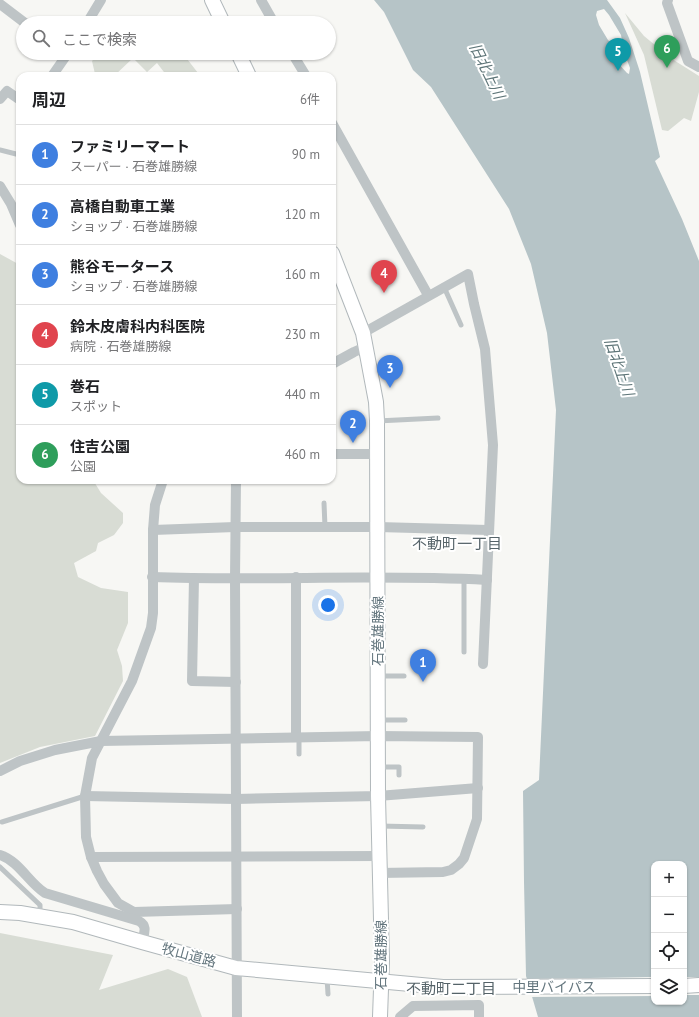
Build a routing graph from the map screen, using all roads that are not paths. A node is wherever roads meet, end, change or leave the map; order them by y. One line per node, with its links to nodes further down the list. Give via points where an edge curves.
1 (100, 0): 7 (street)
2 (212, 0): 8 (main road)
3 (260, 0): 9 (street)
4 (668, 0): 13 (street, via 688,60)
5 (0, 4): 6 (street)
6 (16, 16)
7 (91, 16)
8 (220, 16)
9 (270, 16)
10 (63, 60): 14 (street)
11 (241, 60): 15 (main road)
12 (296, 60): 16 (street)
13 (699, 67)
14 (55, 72)
15 (247, 72)
16 (304, 72)
17 (16, 97): 18 (street, via 6,91)
18 (0, 98)
19 (336, 130): 26 (street)
20 (0, 150): 21 (lane)
21 (16, 154)
22 (0, 186): 23 (street)
23 (16, 216)
24 (336, 264): 28 (main road, 石巻雄勝線)
25 (444, 287): 26 (street); 27 (lane); 41 (street, via 468,274 486,349 493,445)
26 (428, 295): 28 (street)
27 (461, 325)
28 (364, 340): 29 (street, via 354,352); 31 (main road, 石巻雄勝線, via 376,402)
29 (336, 362)
30 (438, 418): 31 (lane)
31 (377, 422): 33 (main road, 石巻雄勝線)
32 (336, 454): 33 (street)
33 (377, 454): 39 (main road, 石巻雄勝線)
34 (163, 484): 40 (street, via 155,505)
35 (236, 484): 37 (street)
36 (324, 502): 38 (lane)
37 (235, 527): 38 (street); 40 (street); 47 (street)
38 (325, 527): 39 (street)
39 (378, 527): 41 (street); 45 (main road, 石巻雄勝線)
40 (153, 530): 42 (street)
41 (488, 530): 48 (street)
42 (152, 577): 43 (street); 59 (street, via 151,628 132,681)
43 (194, 578): 47 (street); 53 (street, via 192,681)
44 (296, 578): 45 (street); 47 (street); 57 (street)
45 (378, 578): 46 (street); 51 (main road, 石巻雄勝線)
46 (464, 578): 48 (street); 49 (lane)
47 (235, 579): 53 (street)
48 (487, 580): 50 (street)
49 (464, 652)
50 (483, 664)
51 (378, 676): 52 (lane); 54 (main road, 石巻雄勝線)
52 (404, 676)
53 (236, 682): 58 (street)
54 (378, 720): 55 (lane); 56 (main road, 石巻雄勝線)
55 (405, 720)
56 (378, 736): 57 (street); 61 (main road, 石巻雄勝線); 64 (street, via 478,737)
57 (298, 737): 58 (street); 60 (lane)
58 (236, 739): 59 (street); 67 (street)
59 (101, 741): 62 (street, via 55,750 20,761); 65 (street, via 92,758)
60 (299, 754)
61 (378, 767): 63 (lane, via 399,767); 66 (main road, 石巻雄勝線)
62 (0, 771)
63 (399, 775)
64 (478, 788): 66 (street); 76 (street, via 476,819 460,864 443,872)
65 (85, 796): 67 (street); 68 (lane); 74 (street, via 86,837)
66 (378, 796): 67 (street); 69 (main road, 石巻雄勝線)
67 (236, 799): 72 (street)
68 (2, 822)
69 (379, 826): 70 (lane); 73 (main road, 石巻雄勝線)
70 (423, 827)
71 (0, 855): 80 (street, via 13,862 45,893 144,923 146,929)
72 (237, 856): 73 (street); 74 (street); 77 (street)
73 (379, 856): 76 (main road, 石巻雄勝線)
74 (91, 857): 77 (street, via 104,884 118,903 134,912)
75 (0, 867): 79 (lane, via 40,905)
76 (380, 872): 83 (main road, 石巻雄勝線)
77 (237, 909): 81 (street)
78 (0, 912): 79 (main road, 牧山道路)
79 (40, 916): 80 (main road, 牧山道路, via 73,922)
80 (142, 942): 81 (main road, 牧山道路)
81 (236, 968): 82 (main road, 牧山道路); 88 (street)
82 (327, 977): 83 (main road, 牧山道路); 87 (lane)
83 (382, 982): 85 (main road, 中里バイパス, via 443,988); 89 (main road, 石巻雄勝線)
84 (699, 985): 86 (main road)
85 (651, 986)
86 (687, 986)
87 (328, 994)
88 (237, 1017)
89 (380, 1017)
90 (400, 1017): 91 (street, via 412,1006 479,1005)
91 (479, 1017)

